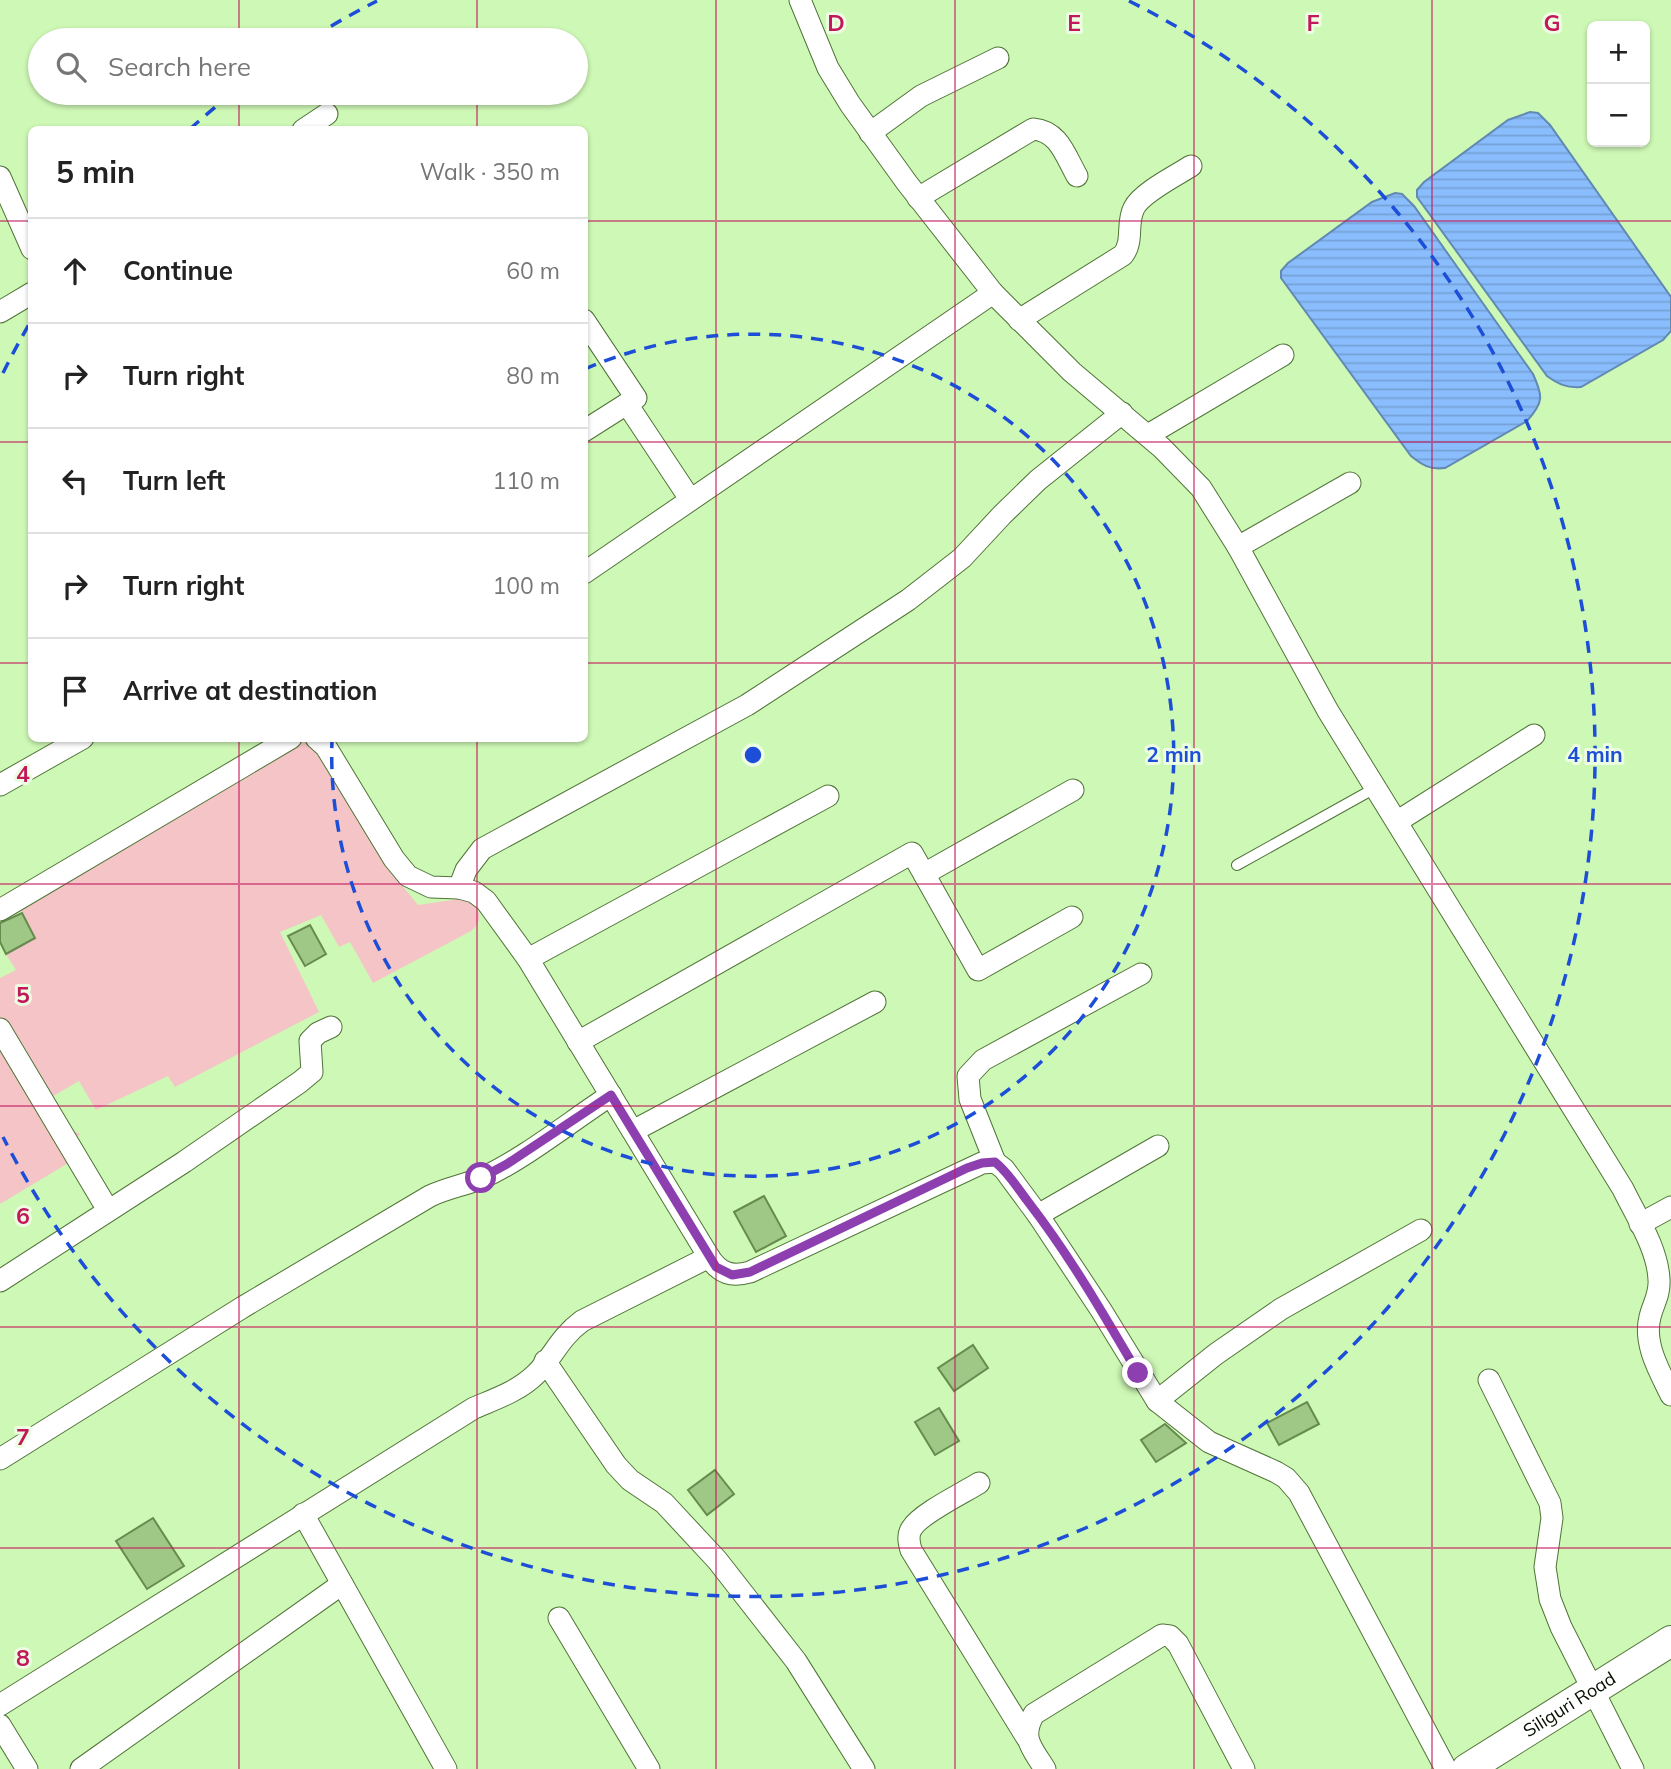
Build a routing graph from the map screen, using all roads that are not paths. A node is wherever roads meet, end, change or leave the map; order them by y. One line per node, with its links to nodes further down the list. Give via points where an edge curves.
1 (800, 0): 5 (street, via 828,68)
2 (998, 58): 5 (street, via 921,96)
3 (327, 114): 4 (street)
4 (309, 126)
5 (870, 134): 9 (street)
6 (1191, 166): 14 (street, via 1134,207 1129,248 1123,255)
7 (1077, 176): 9 (street, via 1054,135 1033,129)
8 (0, 177): 10 (street)
9 (918, 198): 11 (street)
10 (28, 240)
11 (993, 293): 14 (street); 22 (street)
12 (28, 295): 13 (street)
13 (0, 312)
14 (1019, 320): 18 (street)
15 (588, 326): 17 (street, via 636,398)
16 (1283, 355): 20 (street)
17 (628, 404): 19 (street); 22 (street)
18 (1122, 413): 20 (street); 36 (street, via 1038,480 962,558 908,600 747,705 482,849)
19 (588, 429)
20 (1148, 435): 23 (street, via 1201,488)
21 (1350, 483): 23 (street)
22 (690, 499): 24 (street)
23 (1238, 547): 30 (street, via 1328,711)
24 (588, 570)
25 (1534, 735): 33 (street)
26 (76, 742): 29 (street)
27 (284, 742): 37 (street)
28 (320, 742): 36 (street, via 400,868 431,887)
29 (0, 785)
30 (1377, 787): 33 (street); 34 (lane)
31 (1073, 790): 35 (street)
32 (828, 796): 39 (street)
33 (1398, 821): 52 (street)
34 (1237, 865)
35 (924, 874): 38 (street, via 978,970); 44 (street, via 912,853)
36 (459, 888): 39 (street, via 481,895)
37 (0, 910)
38 (1072, 917)
39 (528, 959): 44 (street)
40 (1141, 974): 48 (street, via 983,1060 968,1076 970,1099)
41 (875, 1002): 46 (street)
42 (331, 1027): 50 (street, via 310,1041 312,1072 300,1082)
43 (0, 1028): 50 (street)
44 (578, 1042): 45 (street)
45 (611, 1095): 46 (street); 60 (street, via 507,1164 430,1196 243,1307)
46 (633, 1131): 54 (street)
47 (1158, 1146): 51 (street)
48 (995, 1162): 51 (street); 54 (street, via 967,1168 750,1272 725,1273)
49 (1671, 1207): 52 (street)
50 (108, 1210): 55 (street)
51 (1038, 1216): 59 (street)
52 (1640, 1224): 58 (street, via 1660,1282 1649,1318 1650,1346)
53 (1421, 1230): 59 (street, via 1282,1309)
54 (709, 1257): 56 (street, via 582,1321 567,1332)
55 (0, 1281)
56 (545, 1361): 62 (street, via 520,1387 474,1408); 70 (street, via 616,1465 664,1503 717,1560 796,1661)
57 (1489, 1380): 66 (street, via 1550,1503 1545,1567 1550,1599)
58 (1671, 1395)
59 (1157, 1402): 77 (street, via 1209,1442 1276,1472 1299,1493)
60 (0, 1460)
61 (979, 1483): 69 (street, via 919,1520 910,1530 909,1540)
62 (303, 1514): 63 (street); 67 (street)
63 (342, 1584): 72 (street); 73 (street)
64 (559, 1618): 74 (street)
65 (1671, 1640): 66 (main road, Siliguri Road)
66 (1593, 1688): 78 (main road, Siliguri Road); 79 (street)
67 (0, 1705)
68 (0, 1725): 71 (street)
69 (1027, 1738): 75 (street); 76 (street, via 1034,1714 1162,1635 1170,1636)
70 (855, 1766)
71 (27, 1769)
72 (81, 1769)
73 (446, 1769)
74 (649, 1769)
75 (1045, 1769)
76 (1244, 1769)
77 (1446, 1769)
78 (1467, 1769)
79 (1633, 1769)

